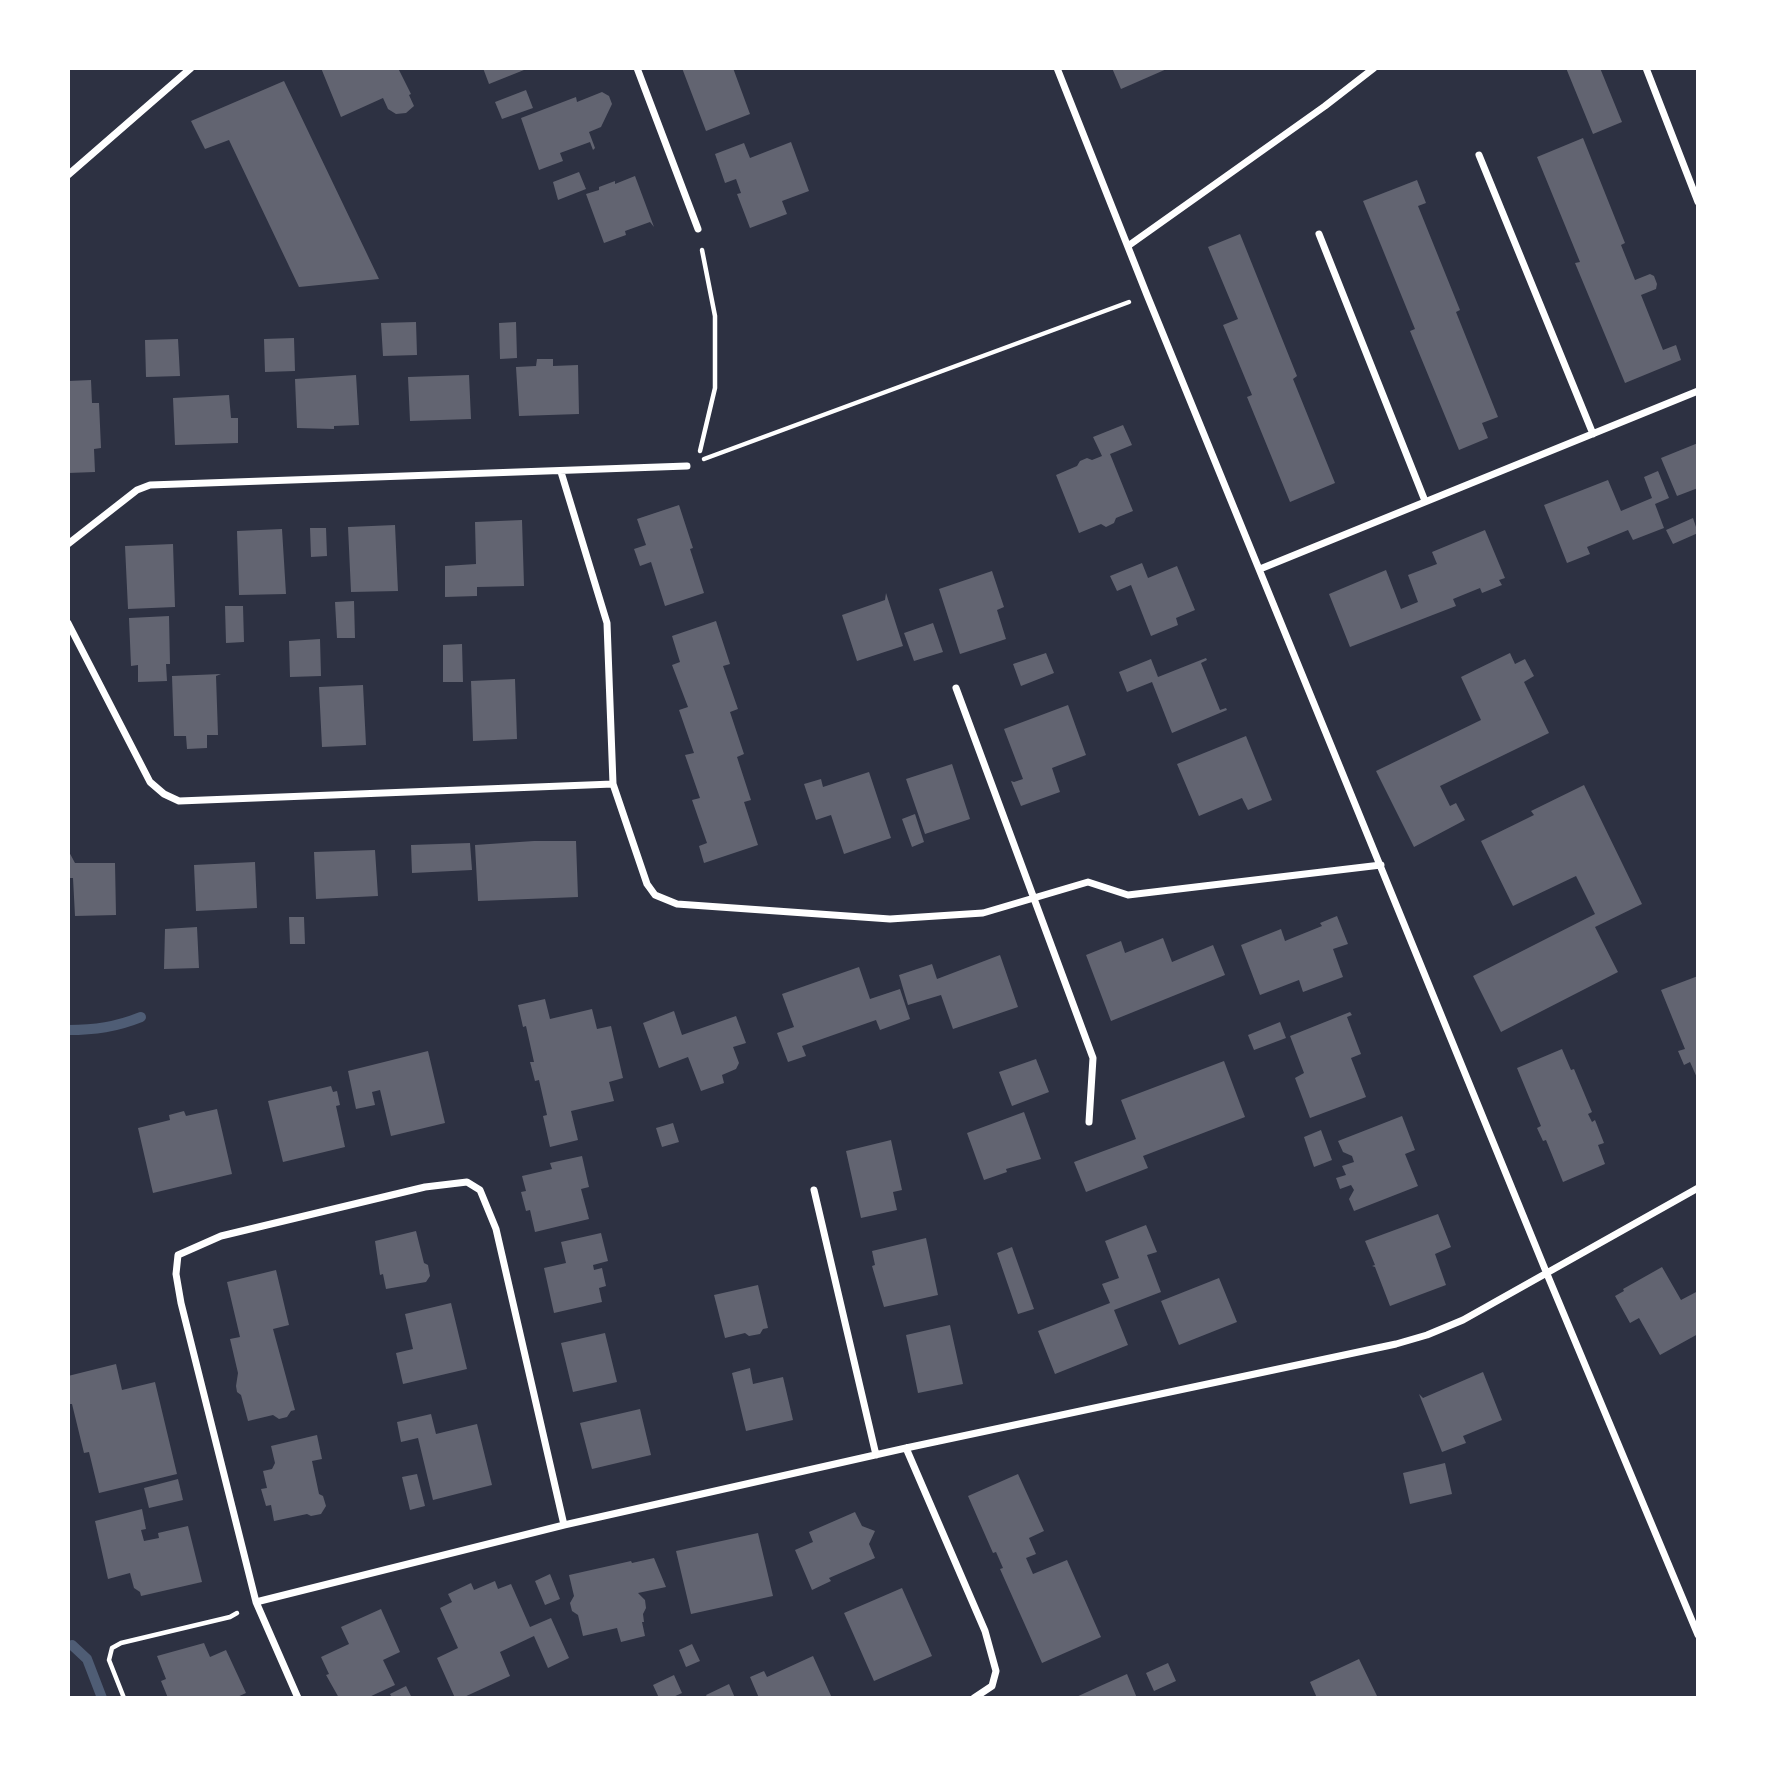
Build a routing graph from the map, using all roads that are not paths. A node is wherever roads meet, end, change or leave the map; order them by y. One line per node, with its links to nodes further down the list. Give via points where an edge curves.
1 (191, 68): 7 (street)
2 (637, 68): 9 (street)
3 (1057, 68): 11 (street)
4 (1374, 68): 11 (street)
5 (1646, 68): 8 (street)
6 (1479, 155): 13 (street)
7 (68, 175)
8 (1698, 202)
9 (698, 229)
10 (1320, 234): 16 (street)
11 (1128, 246): 18 (street)
12 (1698, 391): 13 (street)
13 (1593, 434): 16 (street)
14 (687, 466): 15 (street)
15 (561, 471): 17 (street, via 150,485 137,490); 21 (street, via 607,623)
16 (1425, 501): 18 (street)
17 (68, 544)
18 (1260, 569): 22 (street)
19 (68, 623): 21 (street, via 150,782 179,801)
20 (956, 688): 23 (street)
21 (613, 784): 23 (street, via 647,884 655,895 677,904 890,919 983,913)
22 (1381, 865): 23 (street, via 1128,895 1088,883); 27 (street)
23 (1033, 900): 24 (street, via 1093,1058)
24 (1089, 1122)
25 (1698, 1188): 27 (street)
26 (814, 1190): 29 (street)
27 (1547, 1274): 28 (street, via 1463,1320 1396,1344); 32 (street)
28 (906, 1448): 29 (street); 34 (street, via 985,1630 996,1671 992,1686)
29 (876, 1455): 30 (street)
30 (564, 1525): 31 (street); 31 (street, via 496,1229 480,1190 467,1182 425,1187 221,1237 178,1255 176,1274)
31 (257, 1602): 33 (street)
32 (1698, 1635)
33 (298, 1698)
34 (974, 1698)

